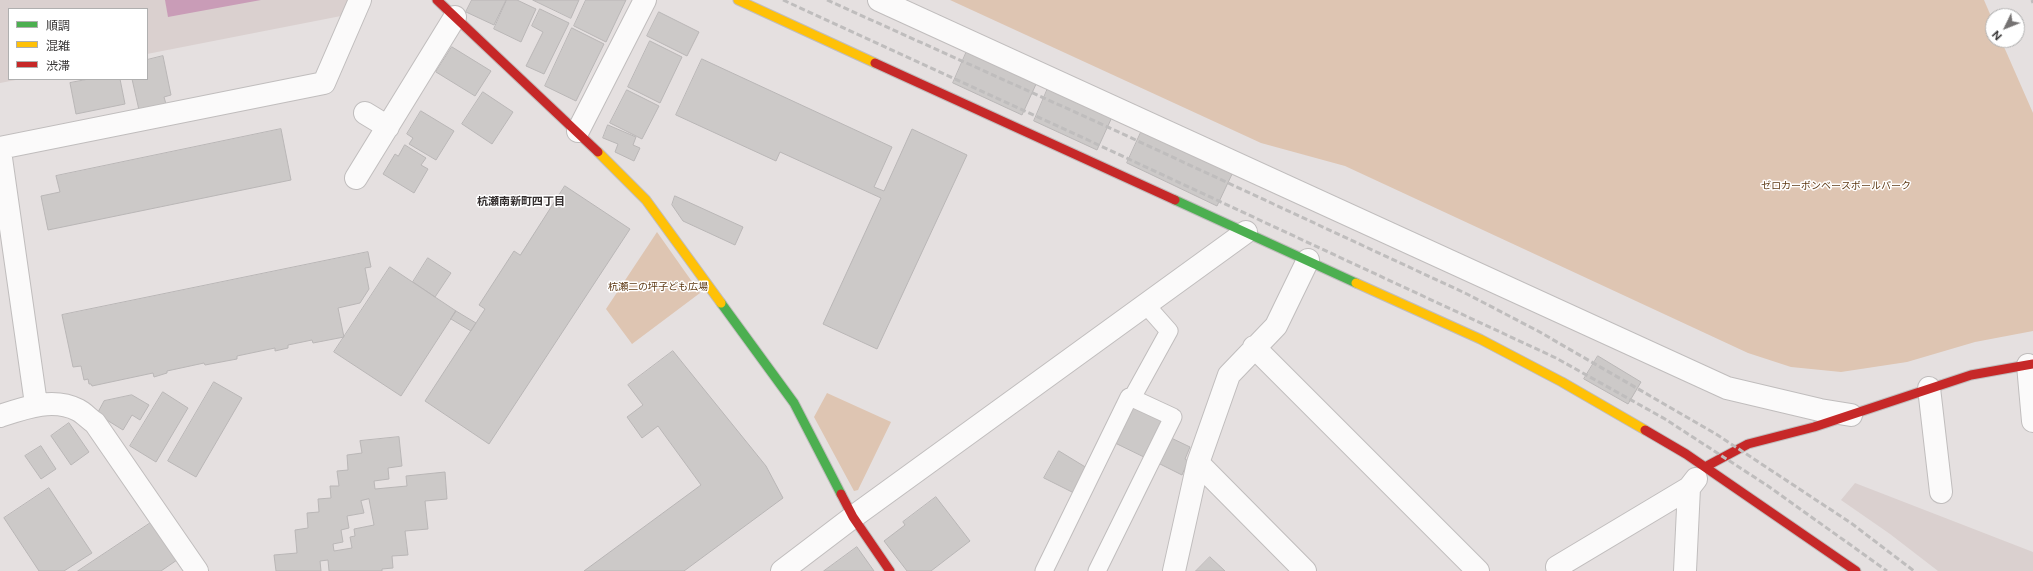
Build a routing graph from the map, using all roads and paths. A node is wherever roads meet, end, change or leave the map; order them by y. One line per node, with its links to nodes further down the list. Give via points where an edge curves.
1 (360, 0): 10 (street, via 324,83)
2 (437, 0): 6 (street)
3 (645, 0): 9 (street)
4 (738, 0): 12 (street)
5 (879, 0): 20 (street, via 1727,388)
6 (455, 17): 8 (street); 9 (street)
7 (365, 113): 8 (street)
8 (388, 127): 11 (street)
9 (578, 131): 27 (street, via 646,200 794,403)
10 (0, 149): 19 (street)
11 (356, 178)
12 (1246, 232): 13 (street); 14 (street)
13 (1308, 260): 15 (street, via 1276,326); 24 (street, via 1480,339 1562,382)
14 (1146, 305): 18 (lane, via 1170,331); 27 (street)
15 (1254, 347): 23 (street, via 1229,375); 36 (street)
16 (2030, 364): 17 (street, via 1970,375); 22 (street)
17 (1930, 388): 20 (street); 26 (street)
18 (1132, 398): 32 (lane, via 1129,397); 33 (lane, via 1173,417)
19 (36, 404): 21 (street); 29 (street, via 68,405 95,423)
20 (1851, 415): 24 (street, via 1748,444)
21 (0, 416)
22 (2033, 421)
23 (1198, 463): 34 (street); 35 (street)
24 (1705, 467): 25 (street); 38 (street)
25 (1689, 488): 28 (street); 37 (street)
26 (1941, 492)
27 (853, 517): 30 (street); 31 (street)
28 (1558, 567)
29 (197, 571)
30 (782, 571)
31 (890, 571)
32 (1044, 571)
33 (1097, 571)
34 (1174, 571)
35 (1305, 571)
36 (1478, 571)
37 (1685, 571)
38 (1856, 571)

